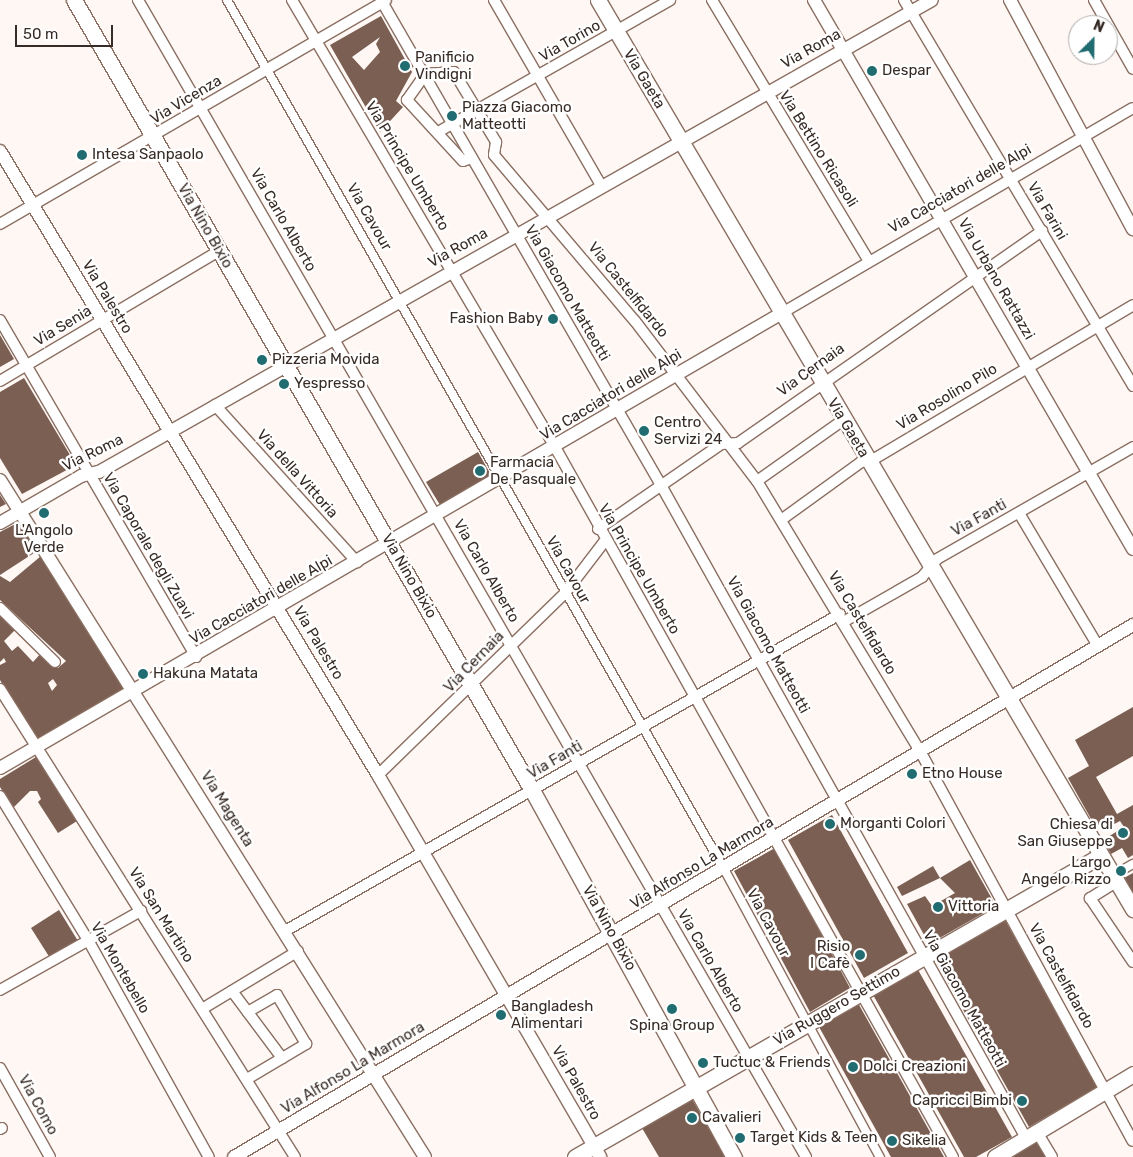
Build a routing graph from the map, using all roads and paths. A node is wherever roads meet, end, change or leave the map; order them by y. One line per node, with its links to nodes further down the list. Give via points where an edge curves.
1 (74, 0): 30 (main road, Via Nino Bixio)
2 (138, 0): 25 (street, Via Carlo Alberto)
3 (227, 0): 19 (street, Via Cavour)
4 (292, 0): 17 (street, Via Principe Umberto)
5 (494, 0): 22 (street)
6 (598, 0): 16 (main road, Via Gaeta)
7 (670, 0): 16 (street, Via Torino)
8 (712, 0): 23 (street, Via Bettino Ricasoli)
9 (814, 0): 18 (street, Via Urbano Rattazzi)
10 (904, 0): 15 (street, Via Farini)
11 (932, 0): 15 (street, Via Roma)
12 (1010, 0): 29 (street)
13 (1094, 0): 20 (street)
14 (383, 1): 17 (street, Via Vicenza); 21 (street)
15 (911, 12): 18 (street, Via Roma); 34 (street, Via Farini)
16 (616, 31): 22 (street, Via Torino); 31 (main road, Via Gaeta)
17 (316, 41): 19 (street, Via Vicenza); 45 (street, Via Principe Umberto)
18 (842, 50): 23 (street, Via Roma); 38 (street, Via Urbano Rattazzi)
19 (268, 69): 25 (street, Via Vicenza); 47 (street, Via Cavour)
20 (1133, 69)
21 (422, 70): 26 (street, via 454,72); 27 (street, Via Giacomo Matteotti); 28 (street, via 407,100)
22 (538, 78): 26 (street, Via Torino); 35 (street)
23 (766, 93): 31 (street, Via Roma); 44 (street, Via Bettino Ricasoli)
24 (1133, 108): 29 (street, Via Cacciatori delle Alpi)
25 (201, 109): 30 (street, Via Vicenza); 53 (street, Via Carlo Alberto)
26 (481, 109): 27 (street, Via Torino); 37 (street, Via Castelfidardo, via 496,142 494,155)
27 (454, 123): 28 (street, Via Torino); 33 (street, Via Giacomo Matteotti)
28 (438, 132): 33 (street, via 463,161)
29 (1082, 136): 34 (street, Via Cacciatori delle Alpi); 40 (street)
30 (154, 137): 36 (street, Via Vicenza); 43 (main road, Via Nino Bixio)
31 (680, 140): 35 (street, Via Roma); 49 (main road, Via Gaeta)
32 (0, 151): 36 (street, Via Palestro)
33 (472, 158): 42 (street, Via Giacomo Matteotti)
34 (1010, 178): 38 (street, Via Cacciatori delle Alpi); 41 (street, Via Farini)
35 (601, 185): 37 (street, Via Roma)
36 (32, 205): 39 (street, Via Vicenza); 51 (street, Via Palestro)
37 (548, 216): 42 (street, Via Roma); 57 (street, Via Castelfidardo)
38 (942, 218): 44 (street, Via Cacciatori delle Alpi); 46 (street, Via Urbano Rattazzi)
39 (0, 224)
40 (1133, 229)
41 (1042, 230): 46 (street, Via Cernaia); 52 (street, Via Farini)
42 (516, 234): 45 (street, Via Roma); 62 (street, Via Giacomo Matteotti)
43 (219, 251): 51 (street, Via Senia); 55 (main road, Via Nino Bixio)
44 (870, 261): 49 (street, Via Cacciatori delle Alpi)
45 (452, 270): 47 (street, Via Roma); 67 (street, Via Principe Umberto)
46 (975, 276): 56 (street, Via Urbano Rattazzi); 59 (street, Via Cernaia)
47 (400, 298): 53 (street, Via Roma); 71 (street, Via Cavour)
48 (1133, 305): 52 (street, Via Rosolino Pilo)
49 (782, 313): 57 (street, Via Cacciatori delle Alpi); 59 (main road, Via Gaeta)
50 (0, 320): 54 (street, Via Caporale degli Zuavi)
51 (102, 320): 54 (street, Via Senia); 64 (street, Via Palestro)
52 (1097, 325): 56 (street, Via Rosolino Pilo); 60 (street, Via Farini)
53 (334, 339): 55 (street, Via Roma); 77 (street, Via Carlo Alberto)
54 (27, 366): 58 (street, Via Senia); 69 (street, Via Caporale degli Zuavi)
55 (286, 366): 61 (street, Via Roma); 82 (main road, Via Nino Bixio)
56 (1027, 366): 68 (street, Via Rosolino Pilo); 70 (street, Via Urbano Rattazzi)
57 (676, 374): 62 (street, Via Cacciatori delle Alpi); 65 (street, Via Castelfidardo)
58 (0, 381)
59 (820, 381): 63 (main road, Via Gaeta); 65 (street, Via Cernaia, via 738,443)
60 (1133, 386)
61 (215, 405): 64 (street, Via Roma); 84 (street, Via della Vittoria)
62 (618, 410): 67 (street, Via Cacciatori delle Alpi); 74 (street, Via Giacomo Matteotti)
63 (843, 420): 68 (main road, Via Gaeta); 73 (street)
64 (170, 430): 69 (street, Via Roma); 88 (street, Via Palestro)
65 (730, 444): 73 (street, Via Castelfidardo); 74 (street, Via Cernaia, via 721,444)
66 (1133, 447): 70 (street, Via Fanti)
67 (555, 448): 71 (street, Via Cacciatori delle Alpi); 80 (street, Via Principe Umberto)
68 (868, 460): 78 (street, Via Rosolino Pilo); 85 (main road, Via Gaeta)
69 (89, 474): 75 (street, Via Roma); 93 (street, Via Caporale degli Zuavi)
70 (1088, 474): 76 (street, Via Fanti); 83 (street, Via Urbano Rattazzi)
71 (502, 478): 77 (street, Via Cacciatori delle Alpi); 86 (street, Via Cavour)
72 (0, 480): 75 (street, Via Magenta)
73 (757, 481): 78 (street, Via Castelfidardo)
74 (662, 487): 80 (street, Via Cernaia); 94 (street, Via Giacomo Matteotti)
75 (20, 511): 79 (street, Via Roma); 98 (street, Via Magenta)
76 (1019, 513): 85 (street, Via Fanti, via 938,559); 92 (street)
77 (437, 516): 82 (street, Via Cacciatori delle Alpi); 91 (street, Via Carlo Alberto)
78 (781, 520): 89 (street, Via Castelfidardo)
79 (0, 523)
80 (598, 529): 81 (street, Via Principe Umberto)
81 (604, 542): 86 (street, Via Cernaia); 99 (street, Via Principe Umberto)
82 (390, 544): 84 (street, Via Cacciatori delle Alpi); 96 (main road, Via Nino Bixio)
83 (1133, 549)
84 (357, 562): 88 (street, Via Cacciatori delle Alpi)
85 (930, 568): 89 (street, Via Fanti, via 922,578); 100 (main road, Via Gaeta)
86 (565, 593): 91 (street, Via Cernaia); 101 (street, Via Cavour)
87 (0, 608): 95 (street)
88 (278, 609): 93 (street, Via Cacciatori delle Alpi); 106 (street, Via Palestro)
89 (842, 617): 94 (street, Via Fanti); 103 (street, Via Castelfidardo)
90 (1133, 624): 92 (street, Via Alfonso La Marmora)
91 (511, 645): 96 (street, Via Cernaia); 104 (street, Via Carlo Alberto)
92 (1098, 646): 100 (street, Via Alfonso La Marmora)
93 (196, 657): 98 (street, Via Cacciatori delle Alpi)
94 (759, 658): 99 (street, Via Fanti); 109 (street, Via Giacomo Matteotti)
95 (55, 662)
96 (473, 686): 106 (street, Via Cernaia); 107 (main road, Via Nino Bixio)
97 (0, 689): 102 (street, Via San Martino)
98 (135, 693): 102 (street, Via Cacciatori delle Alpi); 120 (street, Via Magenta)
99 (695, 697): 101 (street, Via Fanti); 110 (street, Via Principe Umberto)
100 (1007, 699): 103 (street, Via Alfonso La Marmora); 112 (main road, Via Gaeta)
101 (641, 727): 104 (street, Via Fanti); 114 (street, Via Cavour)
102 (36, 747): 105 (street, Via Cacciatori delle Alpi); 119 (street, Via San Martino)
103 (920, 751): 109 (street, Via Alfonso La Marmora); 117 (street, Via Castelfidardo)
104 (577, 764): 107 (street, Via Fanti); 116 (street, Via Carlo Alberto)
105 (0, 768)
106 (378, 775): 111 (street, Via Palestro)
107 (532, 790): 111 (street, Via Fanti); 121 (main road, Via Nino Bixio)
108 (0, 796): 122 (street, Via Montebello)
109 (839, 802): 110 (street, Via Alfonso La Marmora); 124 (street, Via Giacomo Matteotti)
110 (776, 838): 114 (street, Via Alfonso La Marmora); 127 (street, Via Principe Umberto)
111 (424, 852): 120 (street, Via Fanti); 129 (street, Via Palestro)
112 (1100, 856): 115 (main road, Via Gaeta); 117 (main road, Via Ruggero Settimo)
113 (1133, 864): 115 (street)
114 (723, 867): 116 (street, Via Alfonso La Marmora); 132 (street, Via Cavour)
115 (1114, 879): 118 (main road, Via Gaeta); 125 (street, via 1090,898)
116 (660, 906): 121 (street, Via Alfonso La Marmora); 133 (street, Via Carlo Alberto)
117 (1007, 909): 124 (main road, Via Ruggero Settimo); 140 (street, Via Castelfidardo)
118 (1133, 909)
119 (141, 911): 122 (street); 130 (street, Via San Martino)
120 (285, 931): 123 (street, Via Magenta)
121 (613, 934): 129 (street, Via Alfonso La Marmora); 139 (main road, Via Nino Bixio)
122 (88, 940): 126 (street); 146 (street, Via Montebello)
123 (298, 951): 128 (street); 136 (street, Via Magenta)
124 (923, 956): 127 (main road, Via Ruggero Settimo); 142 (street, Via Giacomo Matteotti)
125 (1133, 962)
126 (0, 990)
127 (862, 990): 132 (main road, Via Ruggero Settimo); 154 (street, Via Principe Umberto)
128 (232, 991): 130 (street); 131 (street)
129 (508, 996): 136 (street, Via Alfonso La Marmora); 144 (street, Via Palestro)
130 (202, 1010): 138 (street, Via San Martino)
131 (248, 1012): 134 (street); 134 (street, via 277,995 306,1044)
132 (806, 1023): 133 (main road, Via Ruggero Settimo); 153 (street, Via Cavour)
133 (748, 1057): 139 (main road, Via Ruggero Settimo); 152 (street, Via Carlo Alberto)
134 (282, 1058): 138 (street)
135 (0, 1068): 145 (street, Via Como)
136 (374, 1074): 141 (street, Via Alfonso La Marmora); 149 (street, Via Magenta)
137 (1133, 1074): 140 (main road)
138 (247, 1079): 141 (street, Via San Martino)
139 (696, 1086): 144 (main road, Via Ruggero Settimo); 151 (main road, Via Nino Bixio)
140 (1106, 1090): 142 (main road); 143 (street, Via Castelfidardo)
141 (280, 1131): 147 (street, Via Alfonso La Marmora); 148 (street, Via San Martino)
142 (1032, 1135): 155 (main road); 156 (street, Via Giacomo Matteotti)
143 (1133, 1141)
144 (597, 1152): 150 (main road, Via Ruggero Settimo)
145 (50, 1157)
146 (209, 1157)
147 (234, 1157)
148 (295, 1157)
149 (425, 1157)
150 (575, 1157)
151 (734, 1157)
152 (806, 1157)
153 (880, 1157)
154 (953, 1157)
155 (995, 1157)
156 (1052, 1157)

